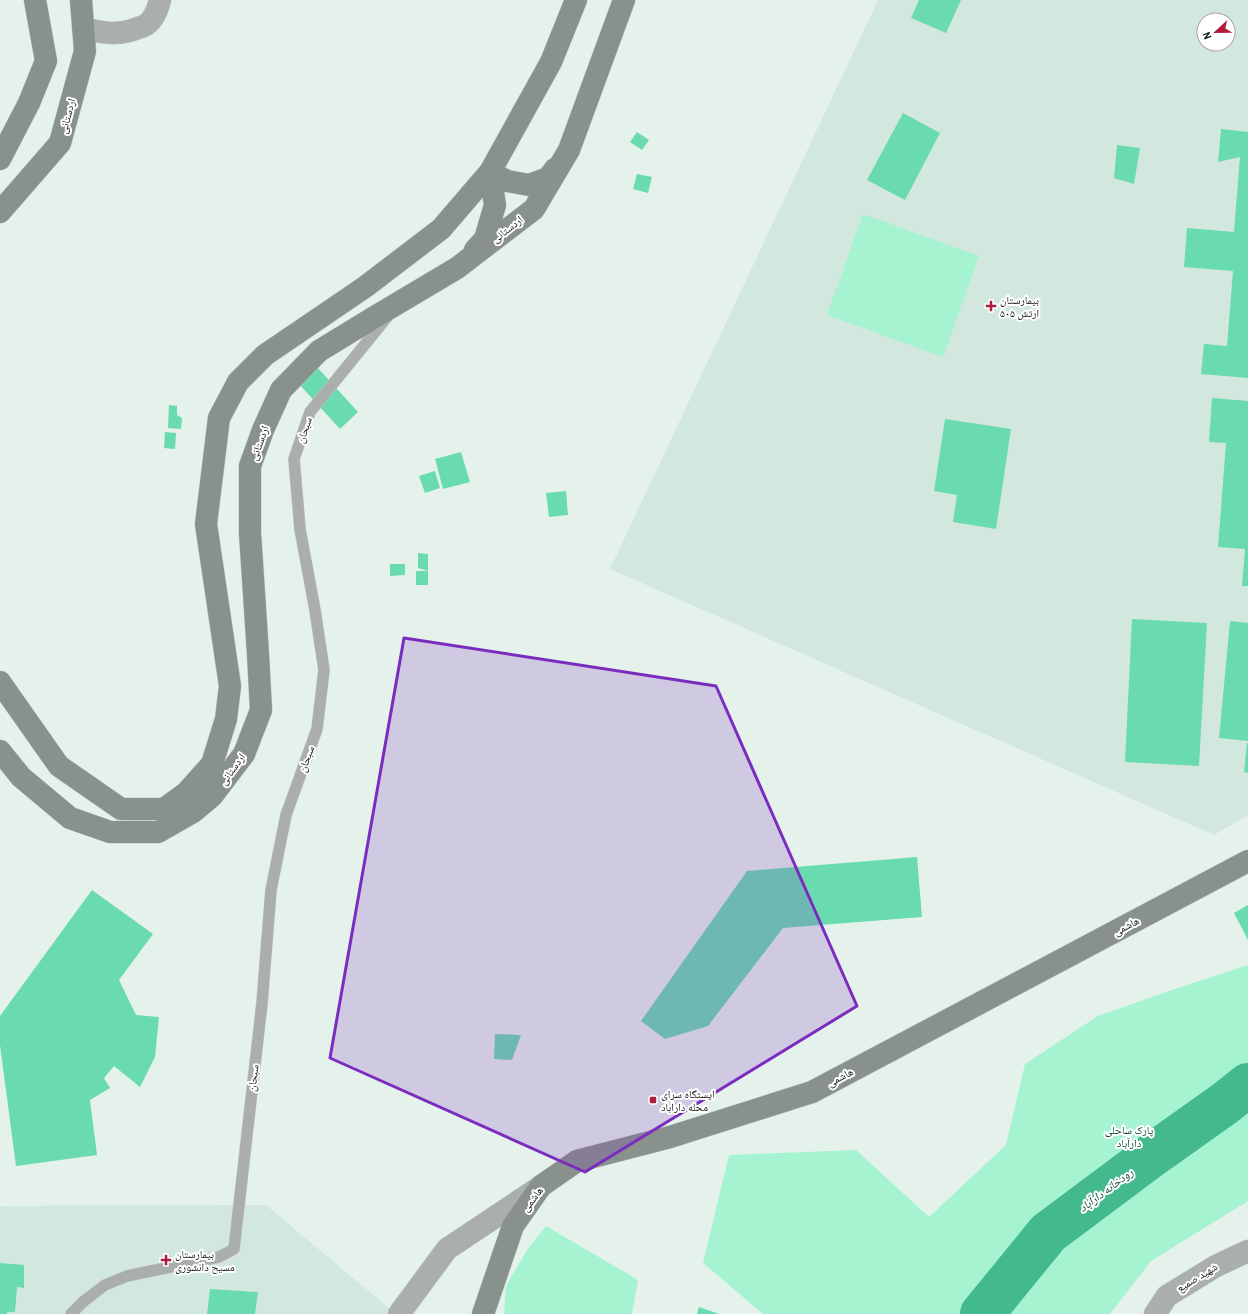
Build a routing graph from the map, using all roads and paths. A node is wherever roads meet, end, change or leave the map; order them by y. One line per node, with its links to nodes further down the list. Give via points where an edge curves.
1 (35, 0): 8 (main road, via 46,61 29,103)
2 (81, 0): 6 (main road, اردستانی)
3 (576, 0): 9 (main road, اردستانی, via 551,62)
4 (624, 0): 7 (main road, اردستانی)
5 (162, 3): 6 (street, via 147,24 131,31 114,34)
6 (83, 28): 10 (main road, اردستانی, via 85,51 60,143)
7 (569, 150): 9 (main road, via 548,178 529,185 507,181); 11 (main road, اردستانی, via 534,209)
8 (0, 159)
9 (490, 172): 11 (main road, via 495,204 485,239); 13 (main road, اردستانی, via 440,230 366,287 265,355 238,382 219,418 206,524 230,686 226,719 212,764 186,793 164,809 121,809 59,766)
10 (0, 212)
11 (458, 268): 12 (main road, اردستانی)
12 (400, 302): 14 (main road, اردستانی, via 319,351 281,390 263,430 250,466 250,533 261,710 244,754 212,796 193,812 158,832 110,832 70,818 21,777); 18 (lane, سبحان, via 310,412 294,459 300,529 324,670 317,729 286,815 271,890 262,1003 234,1249 219,1257 127,1276 105,1285)
13 (0, 682)
14 (0, 751)
15 (1248, 862): 16 (main road, هاشمی, via 812,1092 670,1137 577,1161)
16 (541, 1186): 19 (street, via 447,1249); 20 (main road, هاشمی, via 513,1226)
17 (1248, 1251): 21 (street, شهید صمیع, via 1216,1266 1167,1296)
18 (71, 1314)
19 (399, 1314)
20 (483, 1314)
21 (1155, 1314)

